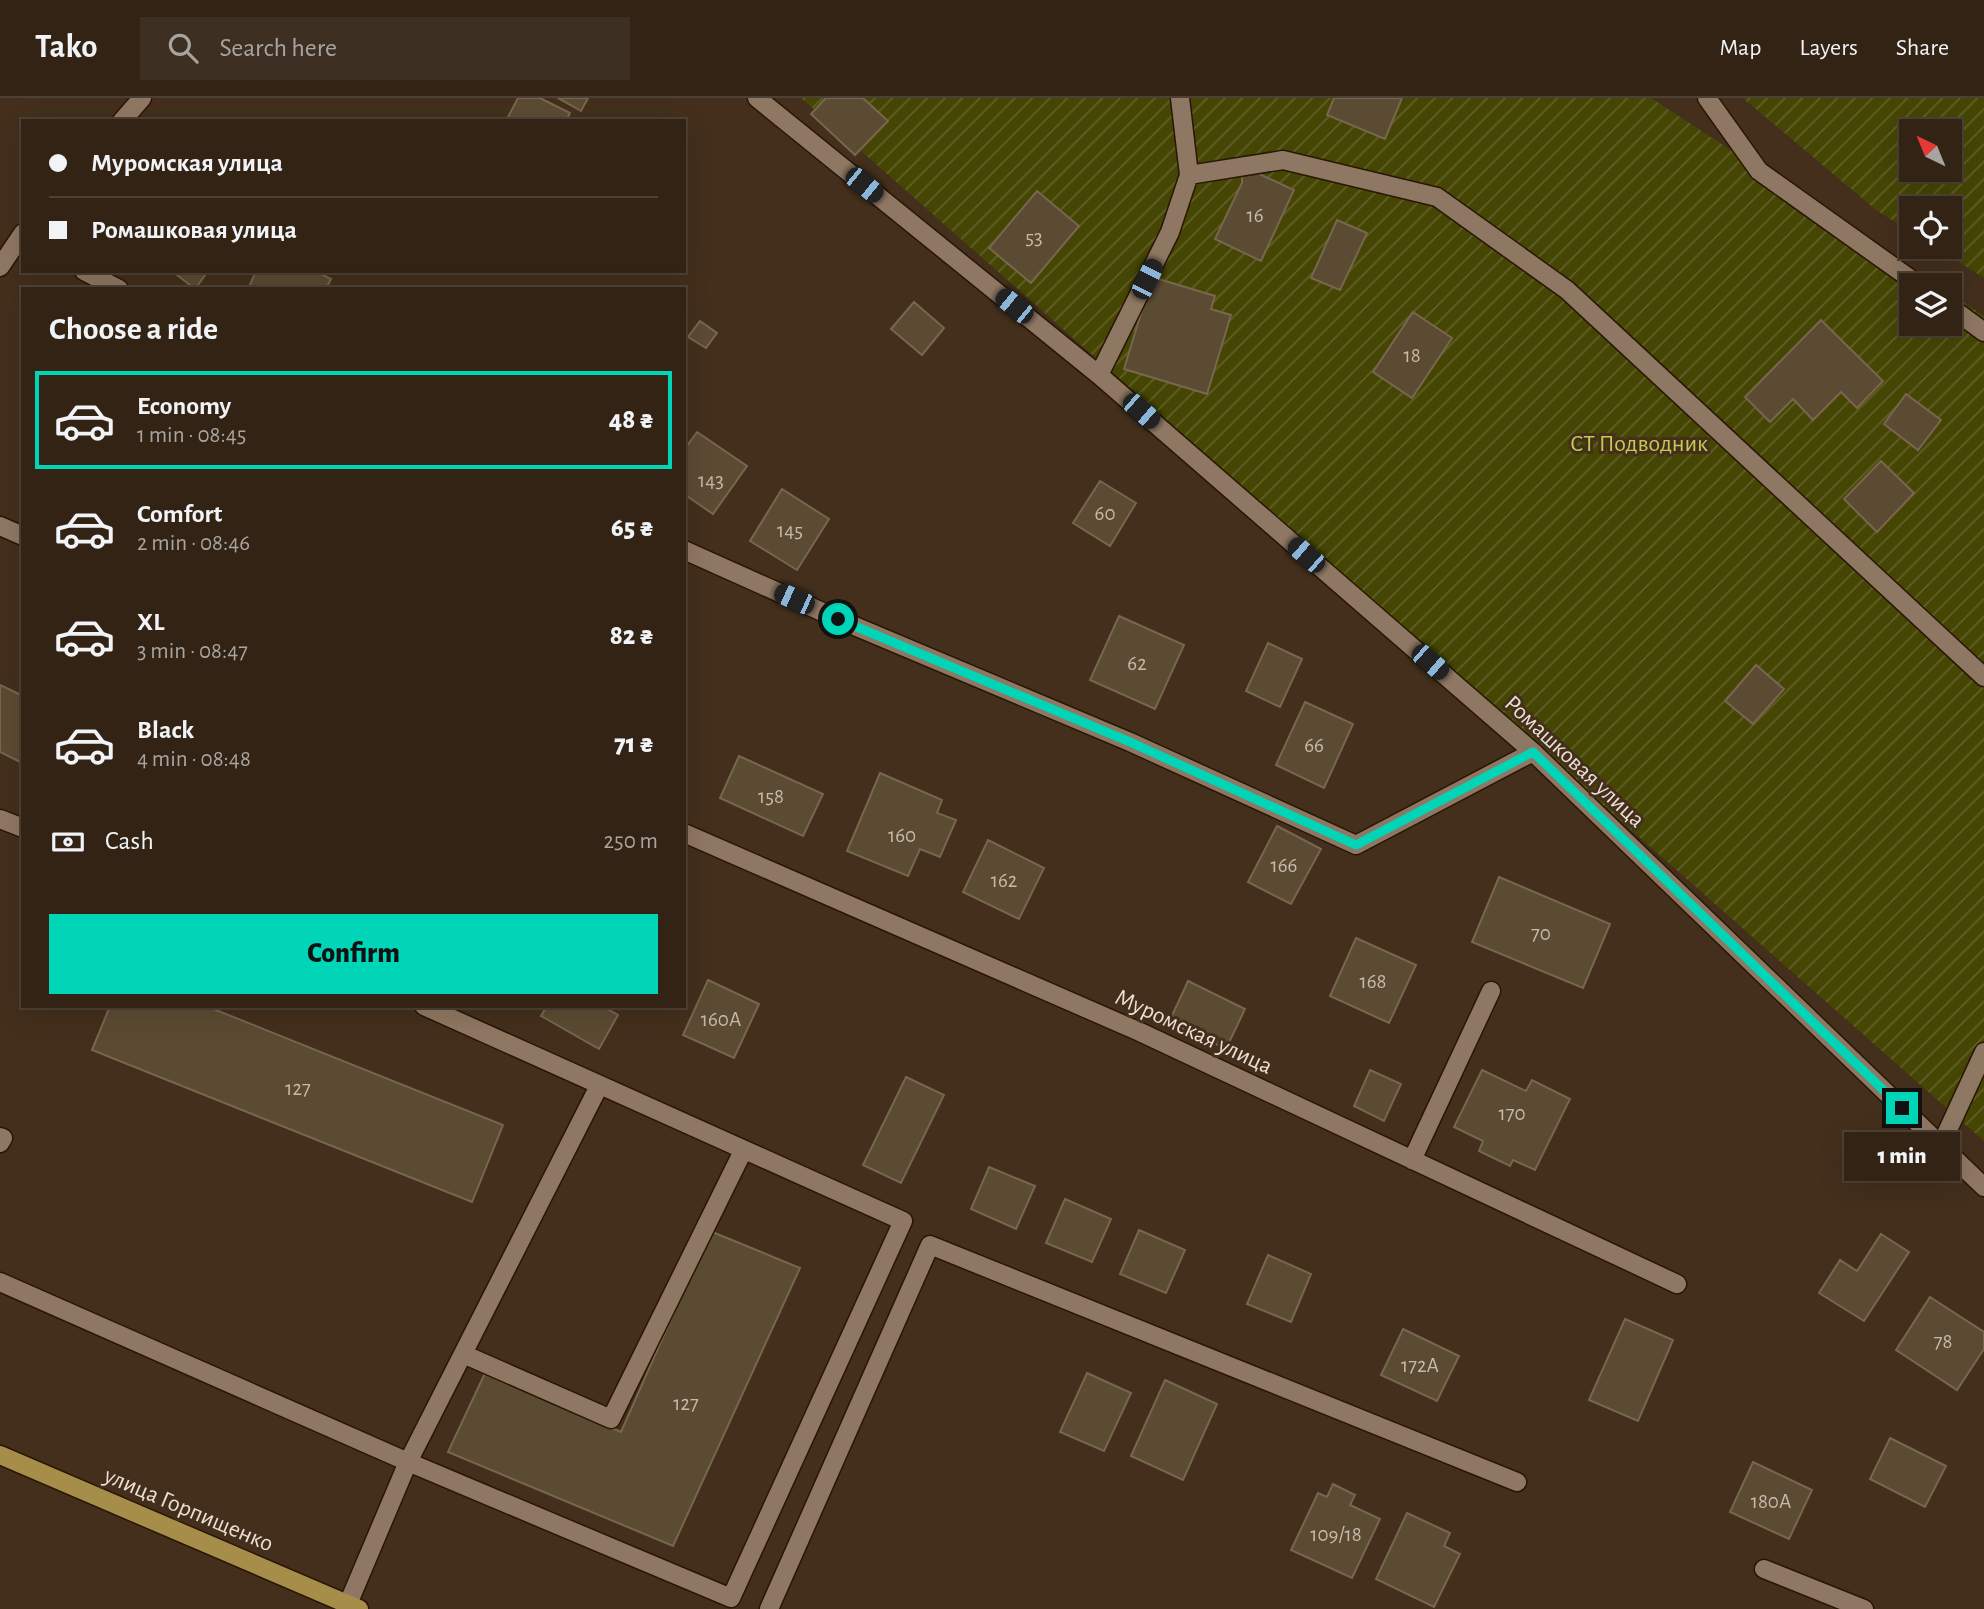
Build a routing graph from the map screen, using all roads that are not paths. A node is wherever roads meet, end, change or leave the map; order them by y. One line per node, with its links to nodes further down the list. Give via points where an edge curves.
1 (142, 98): 5 (street)
2 (757, 98): 14 (street, Ромашковая улица)
3 (1180, 98): 6 (street)
4 (1707, 98): 10 (street, via 1759,171)
5 (124, 119)
6 (1189, 175): 14 (street, via 1170,232); 18 (street, via 1283,160 1437,197 1567,290)
7 (21, 238): 8 (street)
8 (0, 267)
9 (88, 273): 11 (street)
10 (1902, 273)
11 (115, 287)
12 (1962, 316): 13 (street)
13 (1984, 332)
14 (1099, 375): 19 (street, Ромашковая улица)
15 (0, 526): 16 (street)
16 (21, 535)
17 (686, 551): 19 (street, via 1356,845)
18 (1984, 677)
19 (1533, 752): 29 (street, Ромашковая улица)
20 (0, 818): 21 (street)
21 (21, 827)
22 (686, 834): 31 (street, Муромская улица, via 1140,1032)
23 (1491, 990): 31 (street)
24 (428, 1008): 26 (street)
25 (1984, 1052): 29 (street)
26 (599, 1086): 30 (street); 35 (street)
27 (0, 1136): 28 (street)
28 (0, 1143)
29 (1941, 1145): 32 (street, Ромашковая улица)
30 (743, 1151): 35 (street, via 611,1419); 37 (street, via 903,1221 731,1598)
31 (1412, 1160): 34 (street, Муромская улица)
32 (1984, 1187)
33 (0, 1282): 37 (street)
34 (1677, 1284)
35 (463, 1354): 37 (street)
36 (0, 1455): 40 (main road, улица Горпищенко)
37 (408, 1462): 40 (street)
38 (1517, 1482): 41 (street, via 930,1245)
39 (1764, 1569): 42 (street)
40 (353, 1607)
41 (769, 1609)
42 (1864, 1609)

